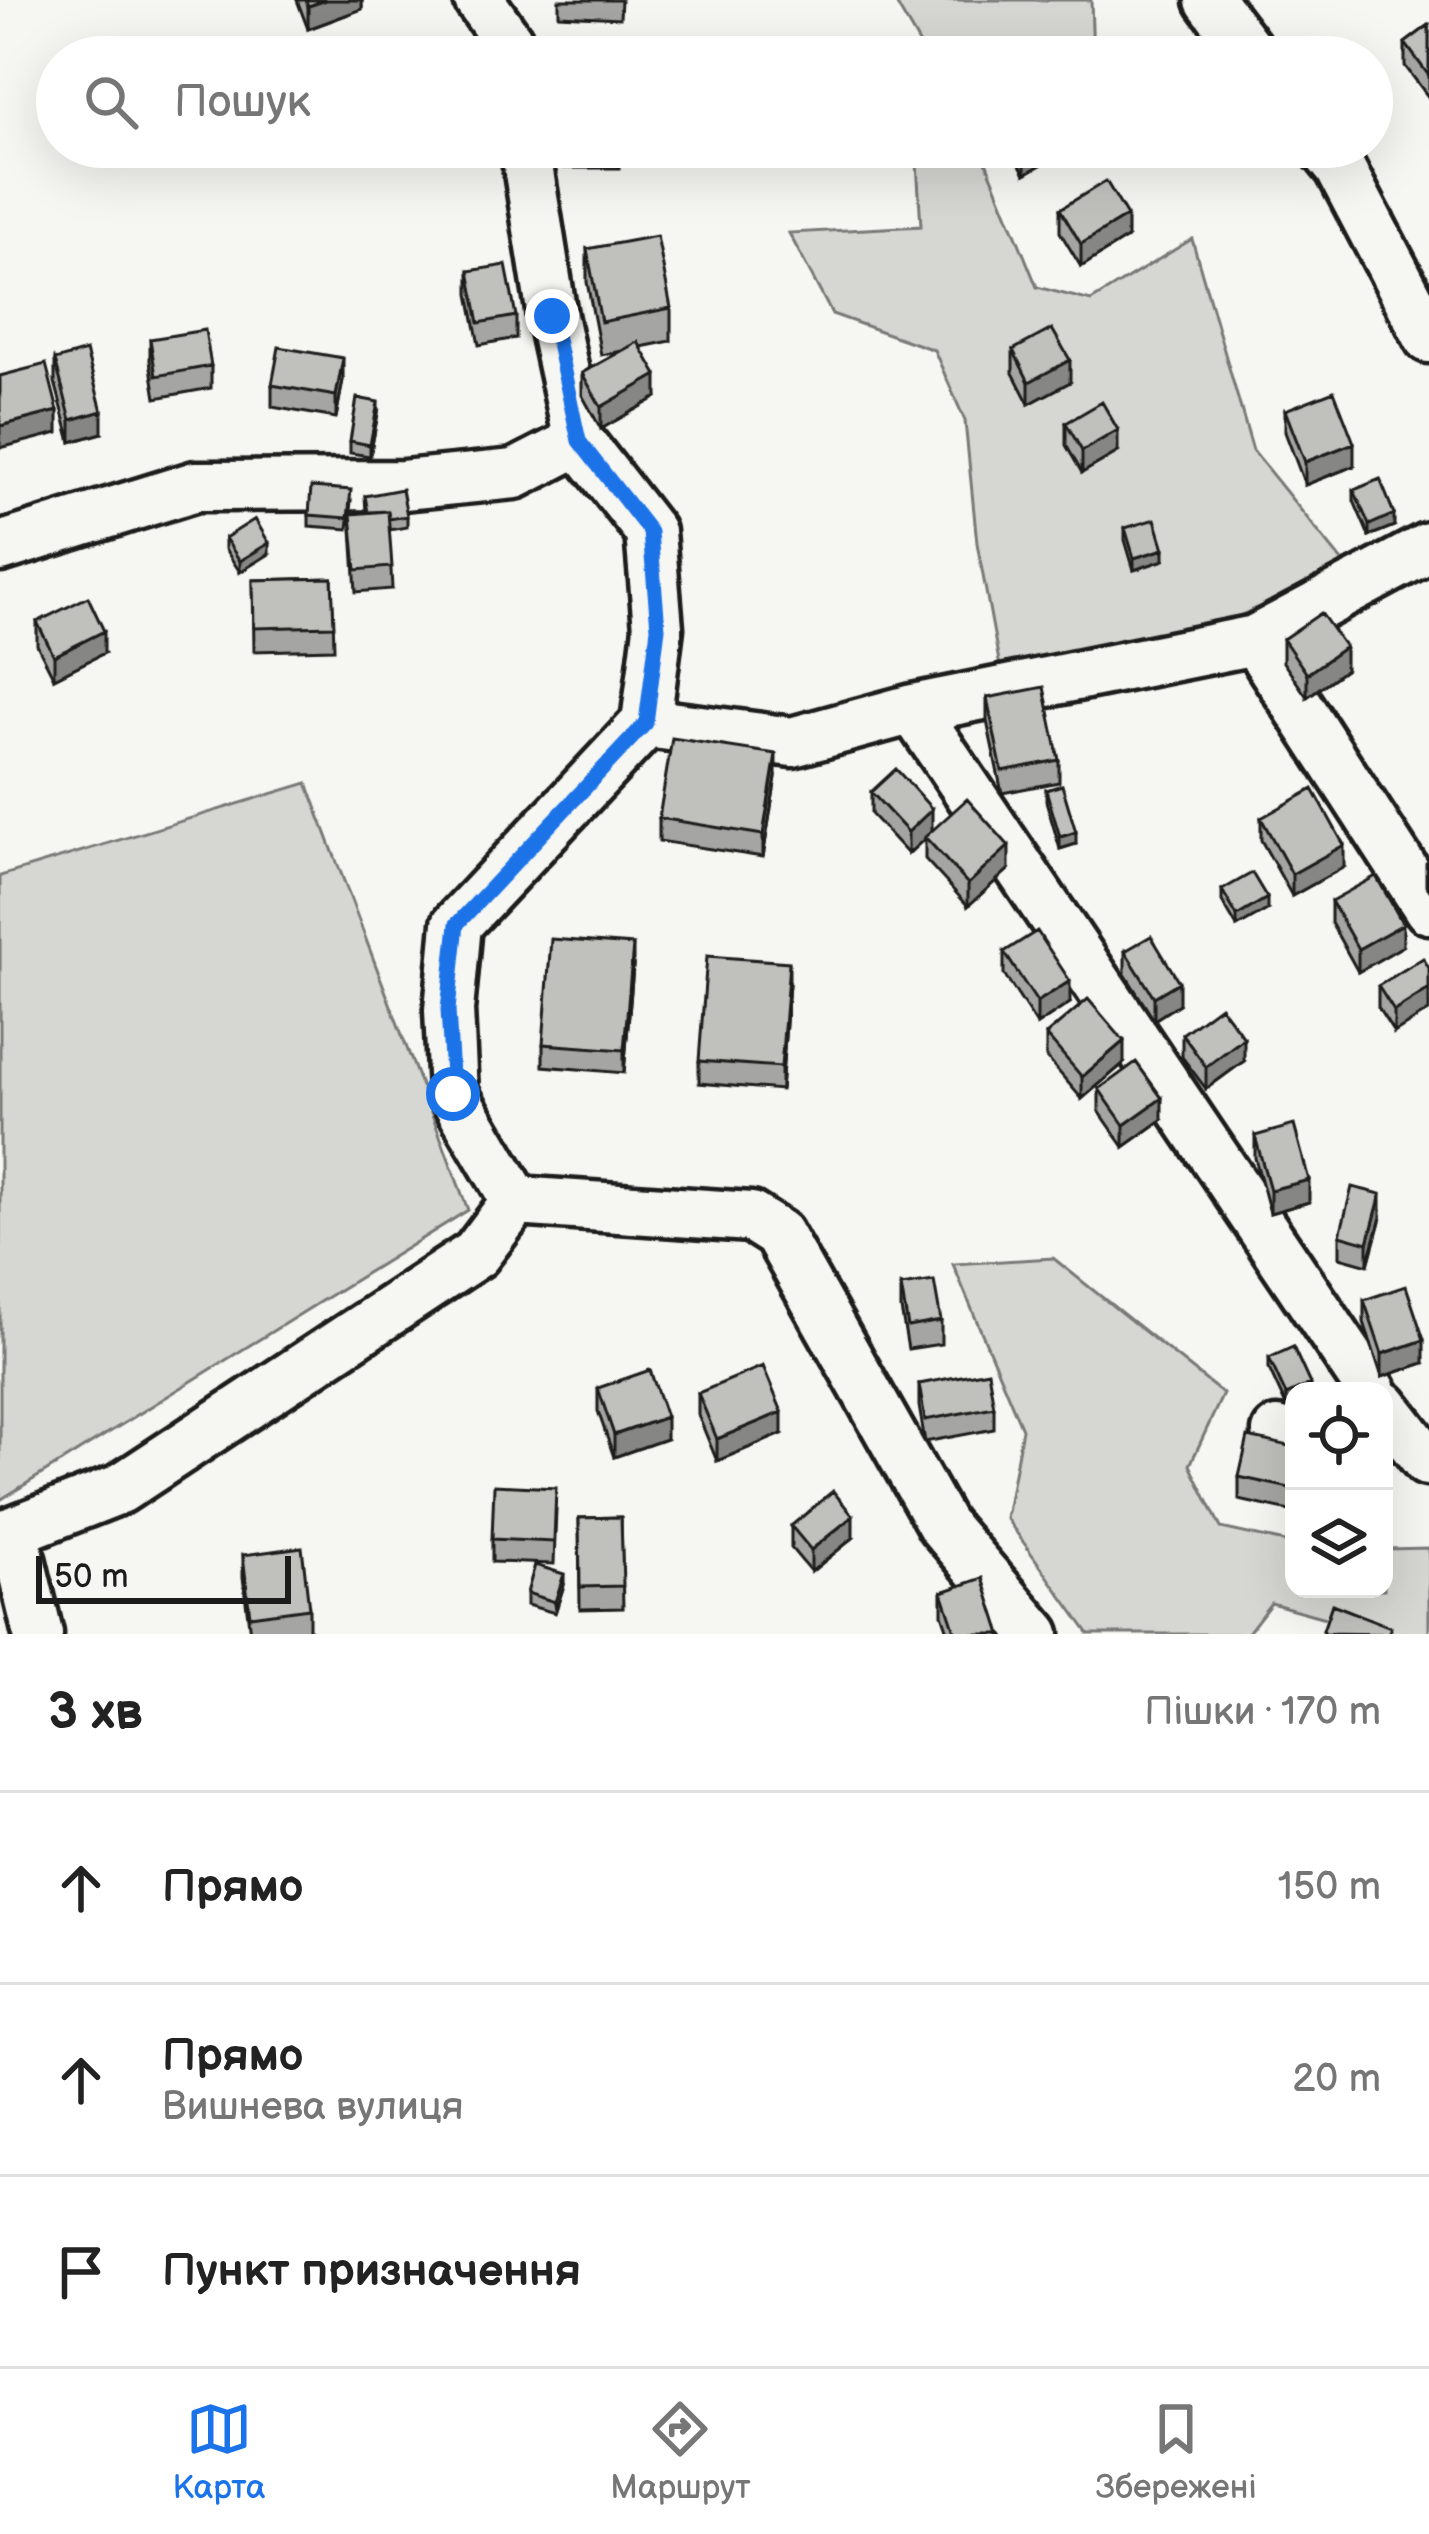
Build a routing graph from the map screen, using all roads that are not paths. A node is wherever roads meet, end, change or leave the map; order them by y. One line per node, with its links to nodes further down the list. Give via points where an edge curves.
1 (479, 0): 3 (street)
2 (1210, 0): 4 (street)
3 (504, 36)
4 (1237, 36)
5 (528, 168): 8 (street)
6 (1340, 168): 7 (street)
7 (1429, 338)
8 (579, 441): 9 (street, via 515,475 404,485 196,486); 13 (street, via 650,532 658,628)
9 (0, 547)
10 (1429, 547): 11 (street)
11 (1256, 640): 12 (street); 14 (street)
12 (913, 709): 13 (street, via 792,742); 16 (street)
13 (646, 723): 15 (street, via 457,924 448,1010 453,1094)
14 (1429, 909)
15 (516, 1201): 19 (street, via 476,1254 120,1489); 21 (street, via 751,1217 778,1234 942,1525)
16 (1366, 1382)
17 (1393, 1422): 18 (street)
18 (1413, 1459)
19 (7, 1535): 20 (street)
20 (38, 1634)
21 (1035, 1634)

